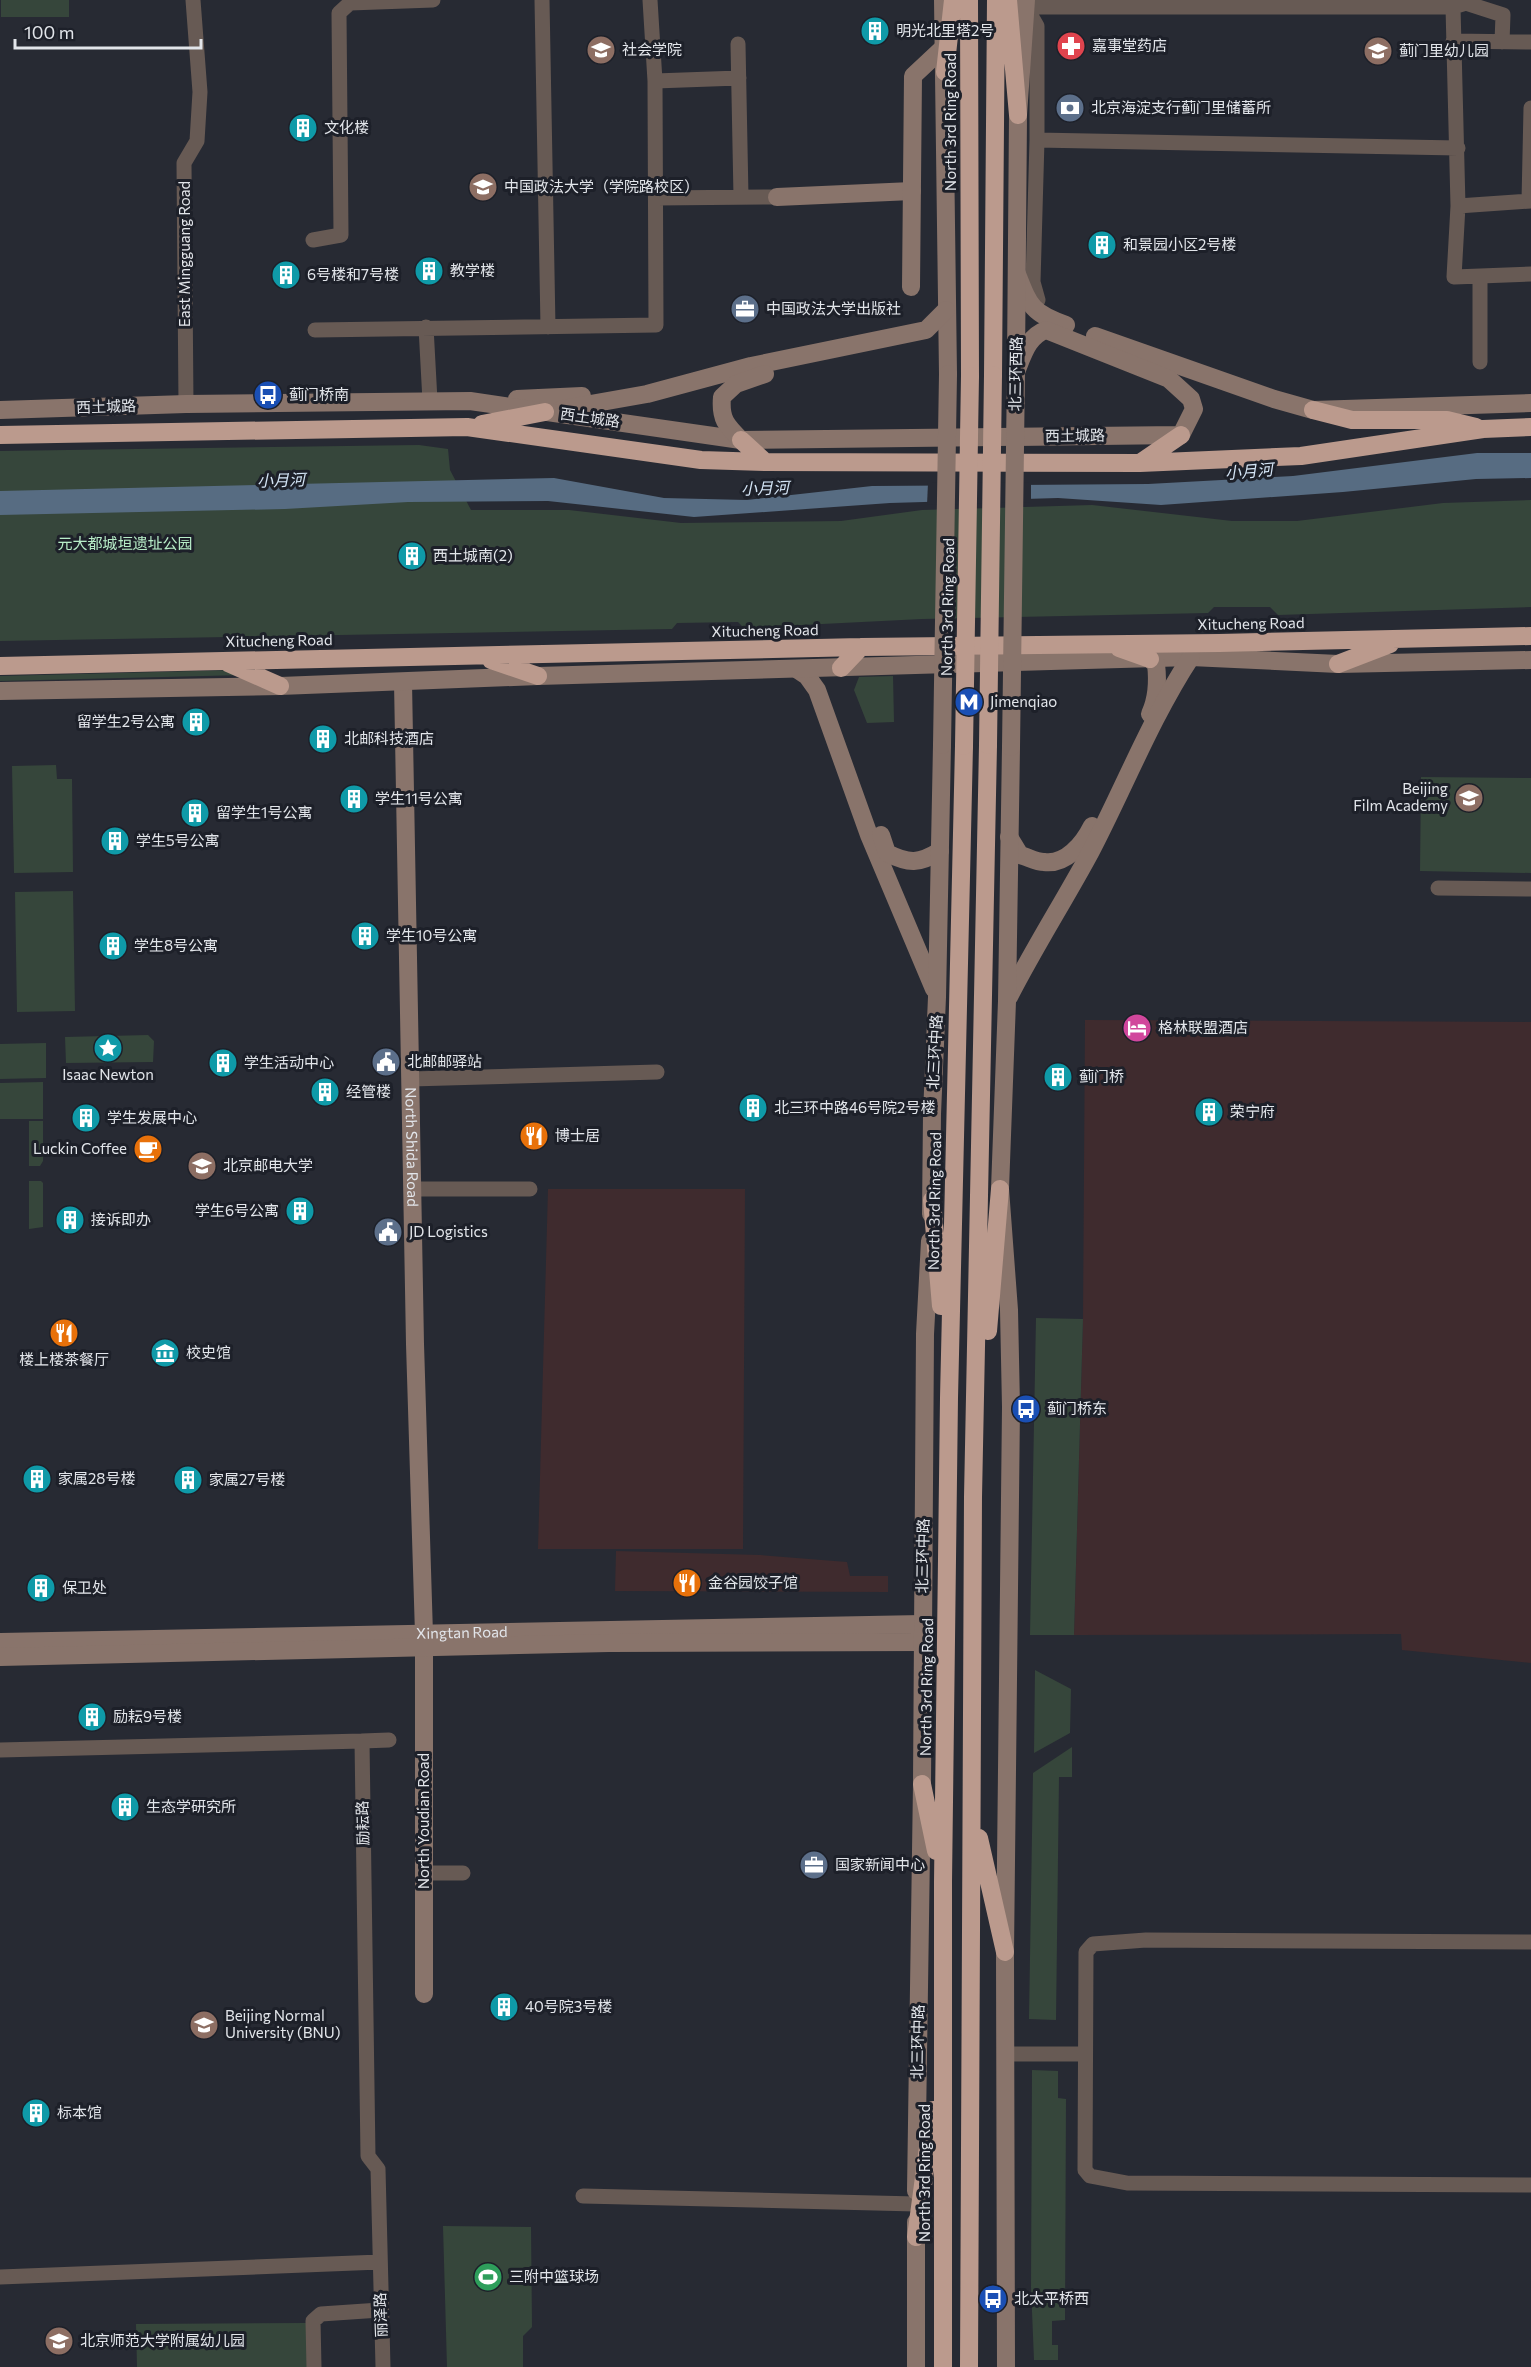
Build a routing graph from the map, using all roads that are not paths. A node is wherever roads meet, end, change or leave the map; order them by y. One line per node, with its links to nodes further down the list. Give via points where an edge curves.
1 (194, 0): 48 (street, East Mingguang Road, via 200,92 197,141 184,163)
2 (433, 0): 31 (street, via 350,3 339,13 341,235)
3 (542, 0): 39 (street)
4 (650, 0): 20 (street)
5 (943, 0): 17 (street)
6 (954, 0): 18 (highway)
7 (969, 0): 90 (highway, North 3rd Ring Road, bridge, via 970,376)
8 (996, 0): 91 (highway, bridge, via 988,745)
9 (1008, 0): 22 (highway)
10 (1026, 3): 12 (street); 22 (street, 北三环西路); 23 (street, via 1037,26)
11 (1481, 4): 12 (street); 14 (street, via 1503,15)
12 (1453, 7): 13 (street)
13 (1453, 41): 14 (street); 24 (street)
14 (1502, 42): 15 (street)
15 (1531, 42)
16 (738, 44): 19 (street)
17 (944, 46): 18 (street); 25 (street, via 913,76)
18 (945, 72): 37 (street)
19 (739, 78): 20 (street); 26 (street)
20 (655, 81): 28 (street)
21 (1531, 108): 29 (street)
22 (1018, 115): 32 (street, 北三环西路)
23 (1037, 140): 24 (street); 36 (street, via 1033,282)
24 (1458, 148): 30 (street)
25 (912, 191): 27 (street); 35 (street)
26 (741, 197): 27 (street); 28 (street)
27 (777, 197)
28 (656, 198): 39 (street, via 656,325)
29 (1530, 201): 30 (street)
30 (1458, 206): 34 (street, via 1454,277)
31 (313, 240)
32 (1017, 274): 43 (street, 北三环西路); 50 (street, via 1031,306 1044,317 1179,367)
33 (1531, 274): 34 (street)
34 (1480, 277): 42 (street)
35 (911, 286)
36 (1038, 300)
37 (946, 310): 41 (street); 44 (street, via 926,330 751,366)
38 (426, 327): 39 (street); 40 (street); 45 (street)
39 (548, 327)
40 (315, 330)
41 (947, 347): 57 (street, via 934,338 922,338 751,377 722,397 720,411 726,425); 79 (street, 北三环中路, bridge)
42 (1480, 362)
43 (1016, 372): 56 (street, via 1036,333 1046,330 1067,337 1169,379 1191,399 1194,409); 78 (street, 北三环西路, bridge)
44 (647, 394): 46 (street); 51 (street)
45 (430, 401): 46 (street, 西土城路); 48 (street, 西土城路)
46 (470, 401): 51 (street, 西土城路)
47 (1531, 403): 50 (street)
48 (186, 404): 49 (street, 西土城路)
49 (0, 410)
50 (1313, 410): 54 (highway, via 1352,420 1447,420)
51 (545, 412): 52 (highway); 57 (street, 西土城路)
52 (467, 427): 55 (highway); 58 (highway, via 701,460)
53 (1529, 427): 54 (highway)
54 (1483, 429): 59 (highway, via 1301,456)
55 (0, 435)
56 (1181, 435): 57 (street, 西土城路); 59 (highway)
57 (741, 440): 58 (highway)
58 (765, 462): 59 (highway)
59 (1140, 463)
60 (1531, 636): 61 (highway, Xitucheng Road)
61 (1402, 639): 63 (highway, Xitucheng Road); 70 (highway)
62 (1106, 643): 63 (highway, Xitucheng Road); 64 (highway, Xitucheng Road); 67 (highway)
63 (1219, 643): 66 (highway)
64 (861, 647): 65 (highway, Xitucheng Road); 72 (highway)
65 (481, 657): 68 (highway, Xitucheng Road); 74 (highway)
66 (1191, 657): 67 (street); 70 (street); 83 (street, via 1172,686 1089,854)
67 (1150, 659): 72 (street); 78 (street, via 1156,664 1155,704 1084,841 1065,858 1045,863 1020,855)
68 (221, 660): 71 (highway, Xitucheng Road); 76 (highway)
69 (1531, 660): 70 (street)
70 (1338, 664)
71 (0, 666)
72 (840, 668): 73 (street); 79 (street, via 828,682 832,712 887,853 910,861 926,859)
73 (798, 670): 74 (street); 82 (street, via 817,690 869,835)
74 (538, 676): 75 (street)
75 (403, 682): 76 (street); 85 (street, North Shida Road)
76 (280, 686): 77 (street)
77 (0, 691)
78 (1009, 837): 83 (street)
79 (940, 850): 82 (street, 北三环中路)
80 (1438, 888): 81 (street)
81 (1531, 889)
82 (937, 997): 89 (street, 北三环中路)
83 (1007, 1001): 86 (street)
84 (657, 1072): 85 (street)
85 (411, 1079): 87 (street, North Shida Road)
86 (1000, 1188): 91 (highway); 105 (street, via 1011,1407)
87 (412, 1189): 88 (street); 93 (street, North Shida Road)
88 (530, 1189)
89 (932, 1200): 90 (highway); 92 (street, 北三环中路, via 925,1334)
90 (949, 1398): 103 (highway, North 3rd Ring Road)
91 (973, 1497): 100 (highway)
92 (922, 1633): 93 (street, Xingtan Road, via 609,1643); 99 (street, 北三环中路)
93 (424, 1641): 94 (street, Xingtan Road); 95 (street, Xingtan Road); 101 (street, North Youdian Road)
94 (0, 1642)
95 (0, 1656)
96 (389, 1740): 97 (street)
97 (362, 1741): 98 (street); 114 (street, 励耘路, via 368,2156 378,2169)
98 (0, 1750)
99 (922, 1784): 103 (highway); 112 (street, 北三环中路)
100 (972, 1807): 105 (highway); 121 (highway)
101 (424, 1873): 102 (street); 106 (street, North Youdian Road)
102 (464, 1873)
103 (943, 1882): 107 (highway, North 3rd Ring Road)
104 (1531, 1942): 109 (street, via 1146,1940 1093,1944 1086,1952)
105 (1005, 1952): 108 (street)
106 (424, 1994)
107 (942, 2040): 113 (highway); 120 (highway, North 3rd Ring Road)
108 (1005, 2054): 109 (street); 122 (street)
109 (1085, 2054): 110 (street, via 1085,2170 1090,2176 1127,2183)
110 (1531, 2185)
111 (583, 2196): 112 (street)
112 (916, 2204): 113 (street, 北三环中路)
113 (916, 2237): 119 (street, 北三环中路)
114 (380, 2262): 115 (street); 116 (street, 丽泽路)
115 (0, 2277)
116 (380, 2310): 117 (street, via 321,2314 313,2321); 118 (street, 丽泽路)
117 (314, 2367)
118 (383, 2367)
119 (916, 2367)
120 (943, 2367)
121 (969, 2367)
122 (1006, 2367)

